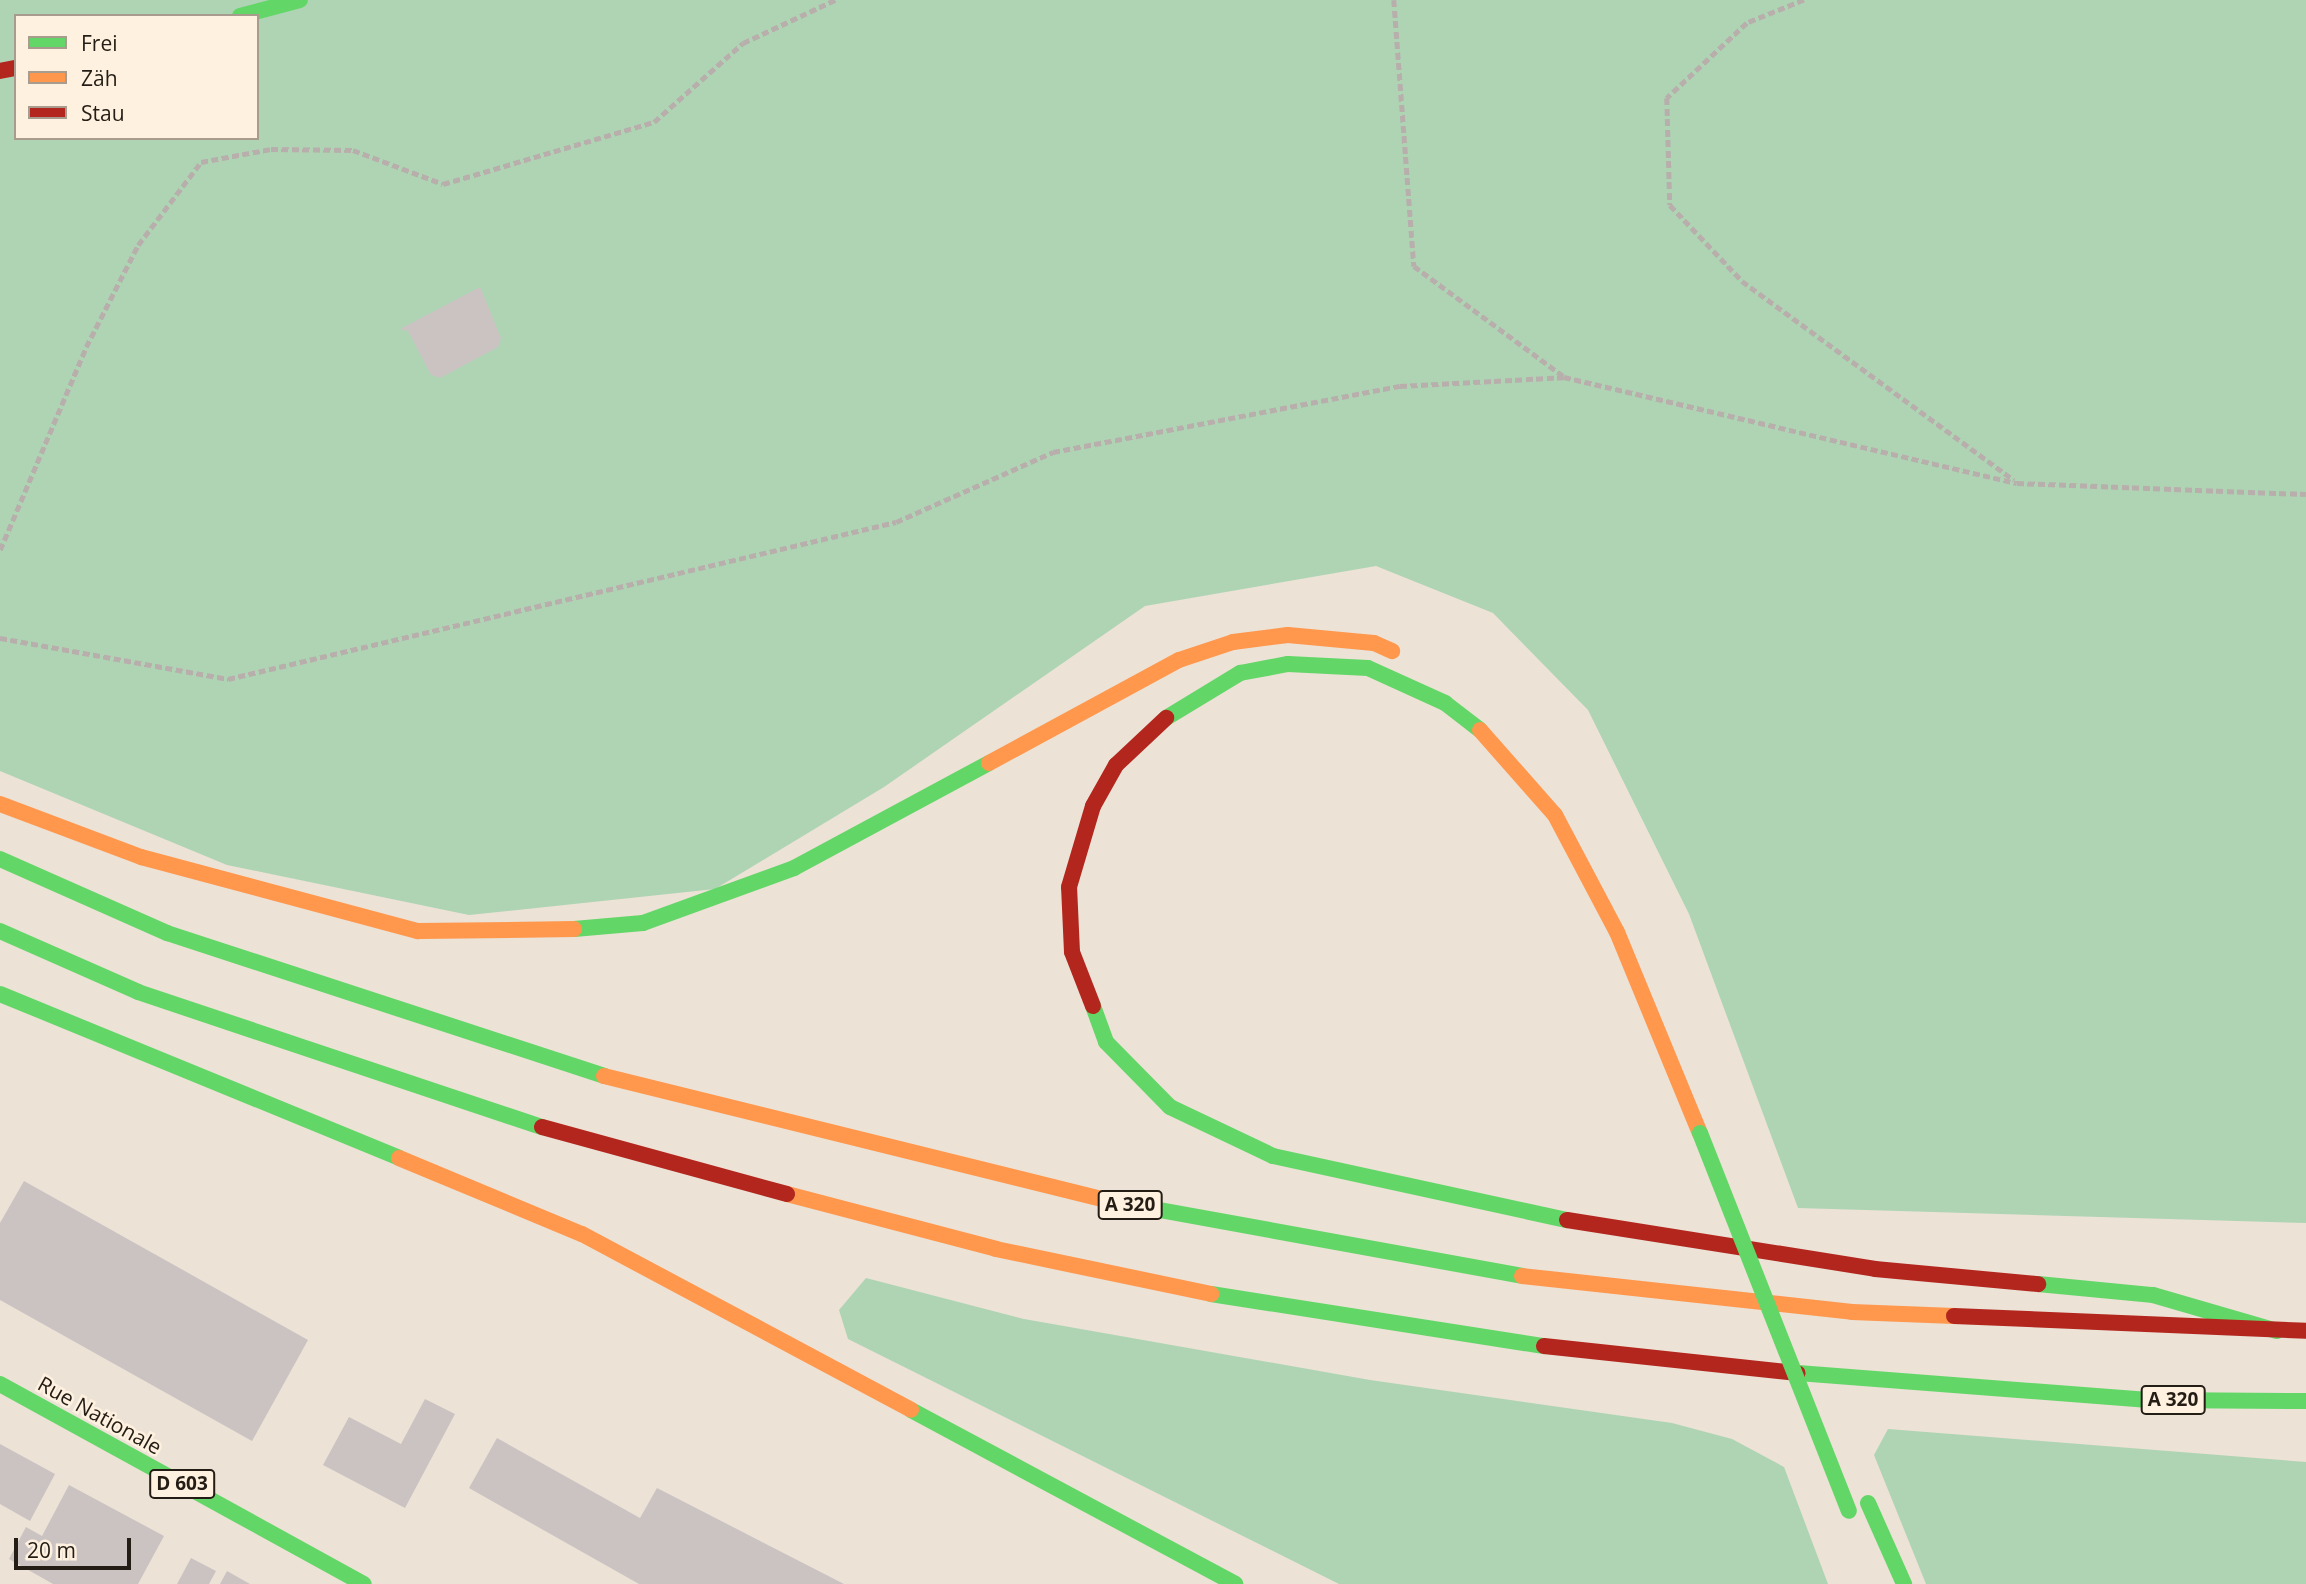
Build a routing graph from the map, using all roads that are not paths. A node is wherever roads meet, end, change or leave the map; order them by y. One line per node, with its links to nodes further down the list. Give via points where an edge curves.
1 (300, 0): 2 (main road)
2 (248, 14)
3 (1409, 659): 4 (main road, via 1374,643 1288,635 1233,642 1179,660 794,868 643,923 526,934 418,931 141,857)
4 (0, 804)
5 (0, 859): 10 (main road, A 320, via 167,933 595,1074 1034,1185 1275,1235 1573,1285 1852,1312)
6 (0, 931): 15 (main road, A 320, via 138,992 576,1138 996,1248 1269,1306 1568,1349 1862,1380 2152,1400)
7 (0, 993): 19 (main road, via 582,1234)
8 (1760, 1230): 9 (main road)
9 (1796, 1321)
10 (2277, 1331): 11 (main road, A 320); 17 (main road, bridge, via 2153,1295 1875,1269 1643,1236 1273,1156 1181,1112 1106,1042 1072,952 1069,887 1093,806 1116,765 1149,729 1240,673 1288,664 1368,668 1445,703 1497,743 1555,815 1616,932 1700,1133)
11 (2306, 1331)
12 (1811, 1360): 14 (main road)
13 (0, 1384): 18 (main road, Rue Nationale / D 603)
14 (1827, 1399)
15 (2306, 1401)
16 (1865, 1496): 20 (main road)
17 (1852, 1517)
18 (364, 1584)
19 (1235, 1584)
20 (1904, 1584)

